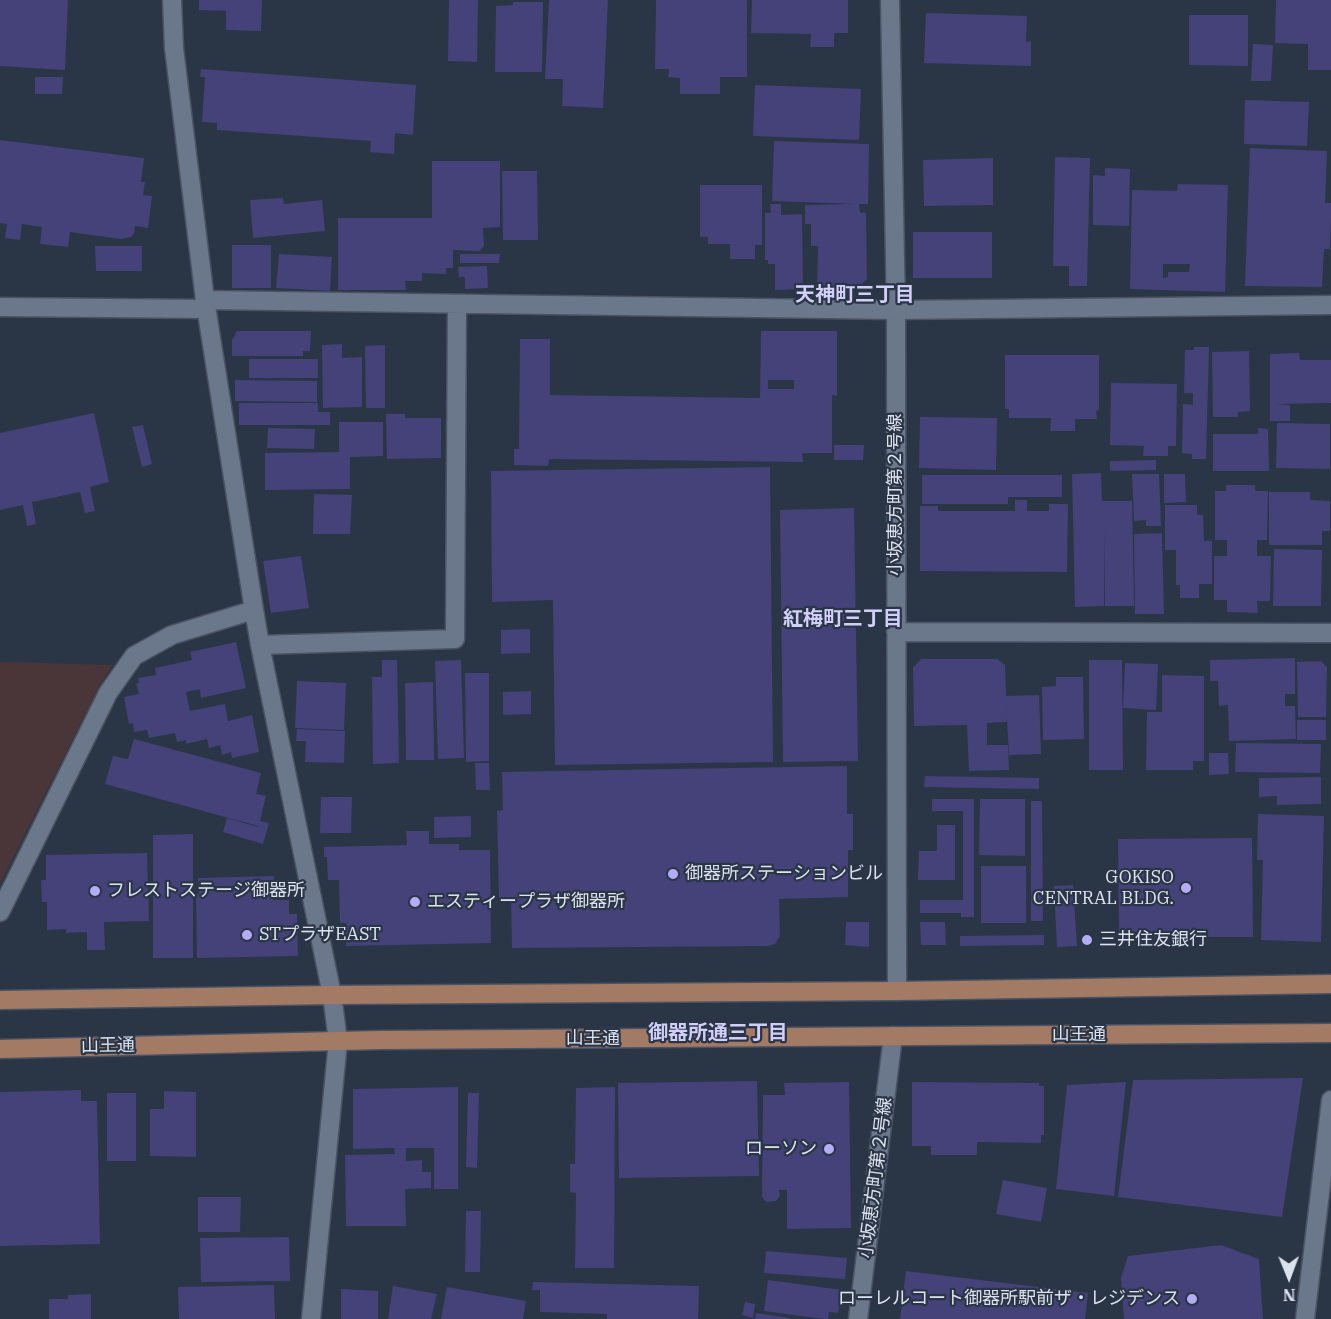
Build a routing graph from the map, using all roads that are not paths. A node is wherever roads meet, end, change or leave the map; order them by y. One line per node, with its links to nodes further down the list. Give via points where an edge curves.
1 (172, 0): 5 (street, via 174,48)
2 (890, 0): 7 (street, 小坂恵方町第２号線)
3 (457, 304): 5 (street); 7 (street); 11 (street, via 455,639)
4 (1331, 304): 7 (street)
5 (206, 305): 6 (street); 8 (street)
6 (0, 306)
7 (896, 310): 9 (street, 小坂恵方町第２号線)
8 (254, 610): 11 (street); 12 (street, via 172,635 134,656 108,693)
9 (896, 632): 10 (street); 14 (street, 小坂恵方町第２号線)
10 (1331, 633)
11 (260, 645): 15 (street)
12 (0, 912)
13 (1331, 984): 14 (main road)
14 (897, 991): 15 (main road)
15 (332, 995): 16 (main road); 19 (street)
16 (0, 999)
17 (1331, 1033): 18 (main road, 山王通)
18 (893, 1036): 19 (main road, 山王通); 23 (street, 小坂恵方町第２号線)
19 (338, 1041): 20 (main road, 山王通); 22 (street)
20 (0, 1049)
21 (1331, 1100): 24 (street)
22 (311, 1319)
23 (858, 1319)
24 (1305, 1319)

